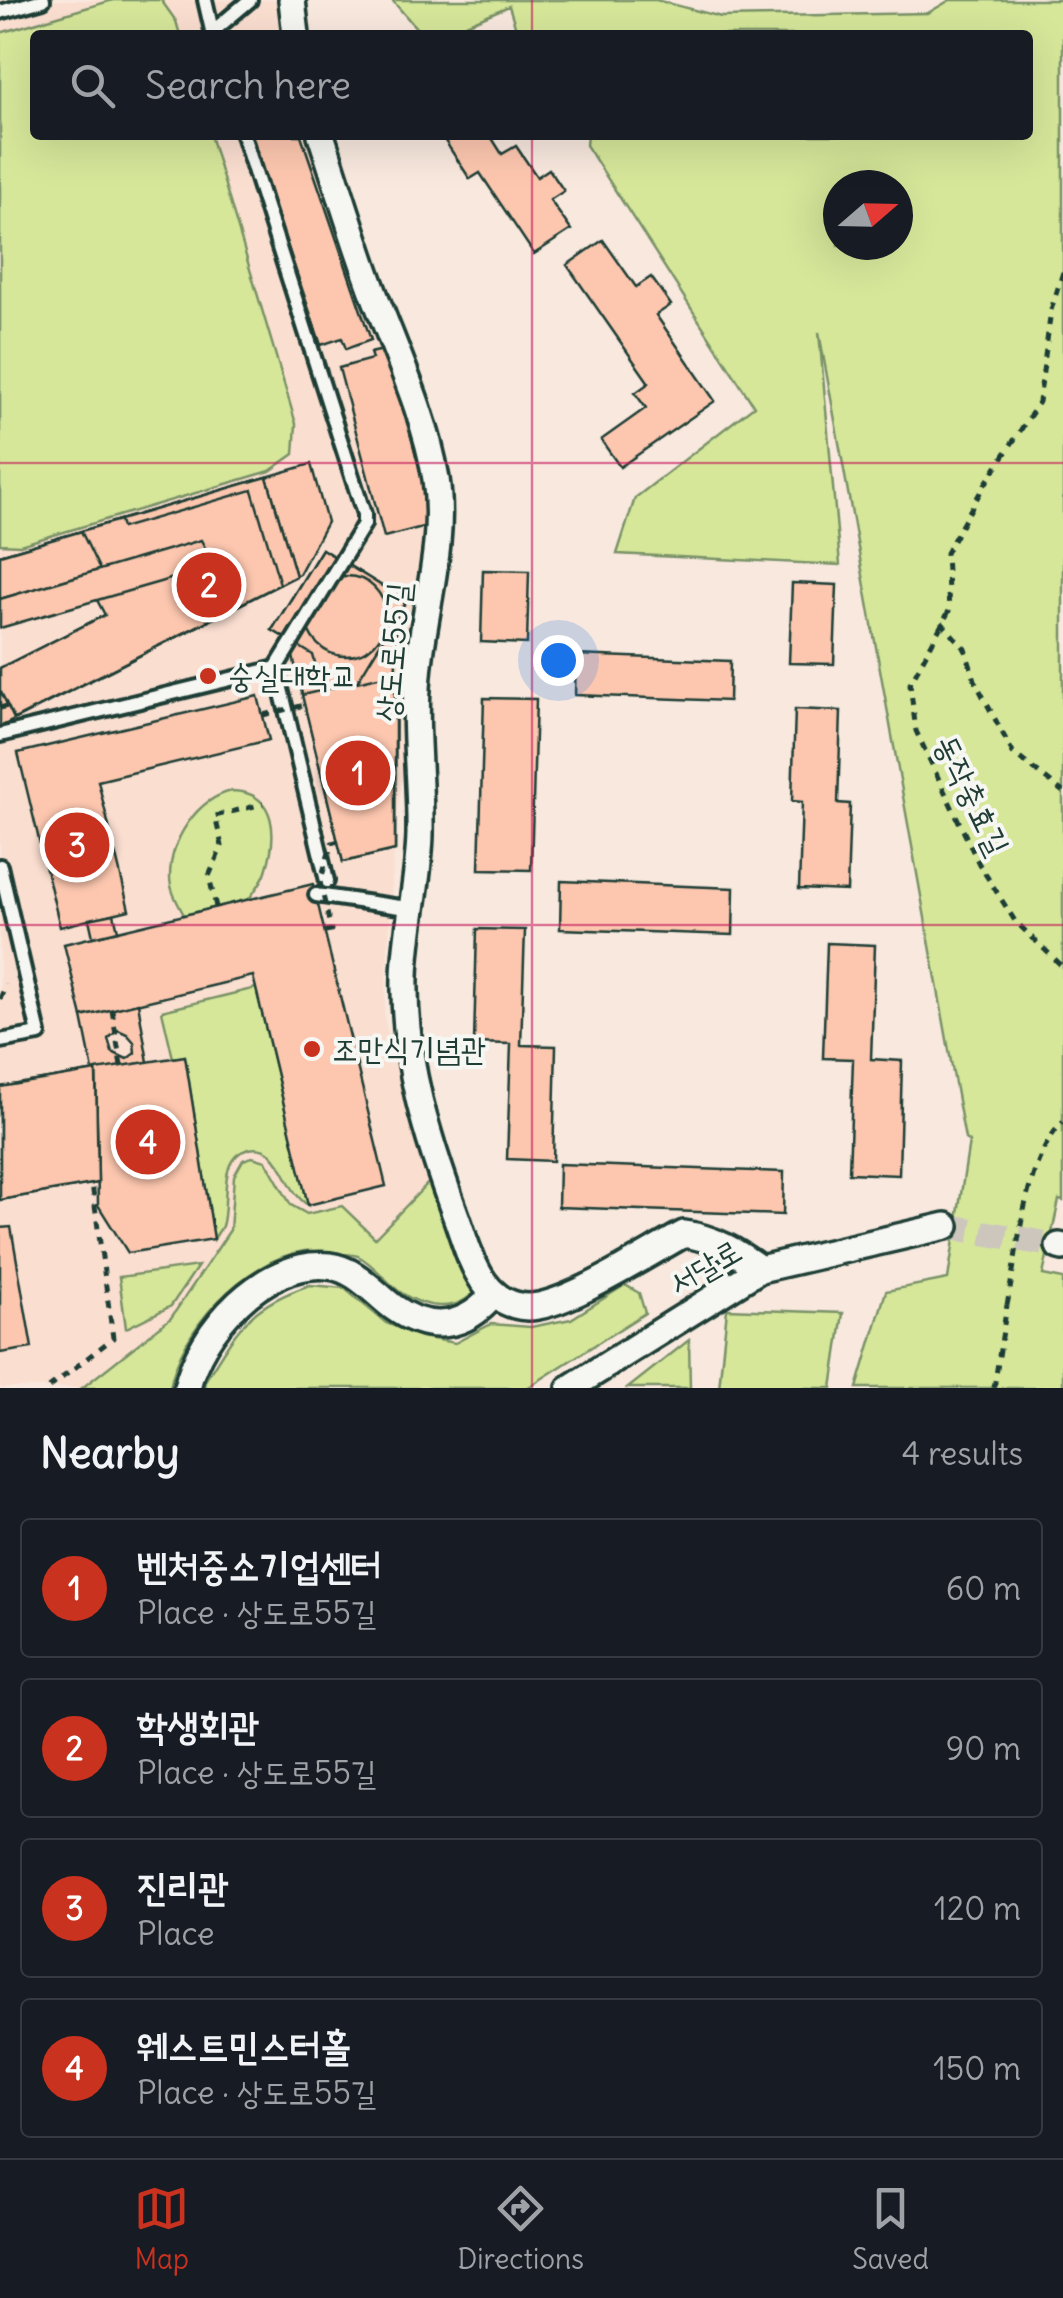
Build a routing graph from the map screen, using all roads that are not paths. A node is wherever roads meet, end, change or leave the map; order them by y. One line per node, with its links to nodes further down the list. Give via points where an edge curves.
1 (43, 0): 5 (lane)
2 (205, 0): 6 (lane)
3 (250, 0): 7 (lane)
4 (292, 0): 8 (street)
5 (0, 12)
6 (212, 30)
7 (217, 30)
8 (295, 30)
9 (245, 140): 11 (lane, via 364,514)
10 (323, 140): 16 (street, 상도로55길, via 436,478 438,516 418,677)
11 (276, 668): 12 (lane); 14 (lane)
12 (0, 735)
13 (0, 866): 17 (lane, via 39,1034)
14 (328, 881)
15 (316, 896): 16 (lane)
16 (414, 910): 20 (street, 상도로55길, via 404,974 413,1086 472,1261)
17 (0, 1040)
18 (946, 1226): 19 (street, 서달로)
19 (760, 1269): 20 (street, via 738,1252 684,1234 559,1300 529,1307); 22 (street, 서달로)
20 (494, 1294): 21 (street, via 481,1310 452,1325 395,1308 352,1273 328,1266 288,1274 230,1311 205,1340)
21 (186, 1388)
22 (570, 1388)

